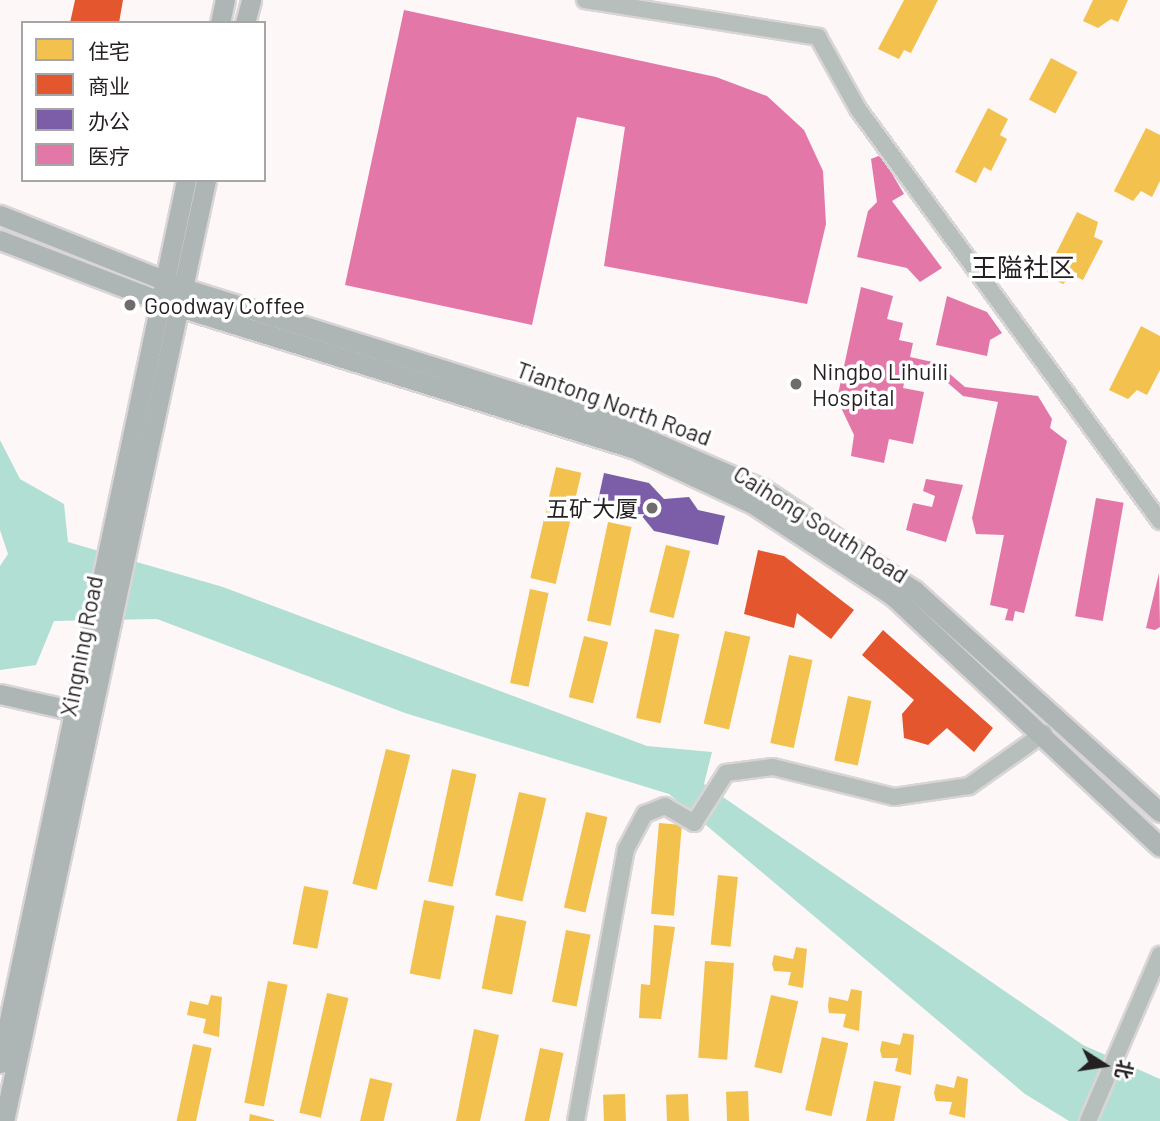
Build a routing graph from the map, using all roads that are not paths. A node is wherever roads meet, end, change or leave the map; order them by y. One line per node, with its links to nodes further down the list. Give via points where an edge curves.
1 (225, 0): 4 (main road)
2 (251, 0): 5 (main road)
3 (585, 0): 11 (street, via 818,37 858,109)
4 (220, 21)
5 (246, 21)
6 (186, 182): 10 (main road, Xingning Road)
7 (205, 182): 10 (main road, Xingning Road)
8 (0, 215): 10 (main road, Tiantong North Road)
9 (0, 240): 10 (main road, Tiantong North Road)
10 (171, 295): 13 (main road, Xingning Road, via 137,495); 13 (main road, Xingning Road, via 117,491); 14 (main road, Caihong South Road, via 666,461 752,504 893,596); 15 (main road, Tiantong North Road, via 599,418 763,489 914,590)
11 (1160, 521)
12 (0, 694): 13 (main road)
13 (84, 714): 18 (main road, Xingning Road); 19 (main road, Xingning Road)
14 (1044, 733): 16 (main road, Caihong South Road); 20 (street, via 969,786 894,797 773,767 726,773 694,823 665,806 634,827)
15 (1160, 812)
16 (1160, 847)
17 (1160, 955): 21 (street)
18 (0, 1063)
19 (4, 1121)
20 (576, 1121)
21 (1088, 1121)

